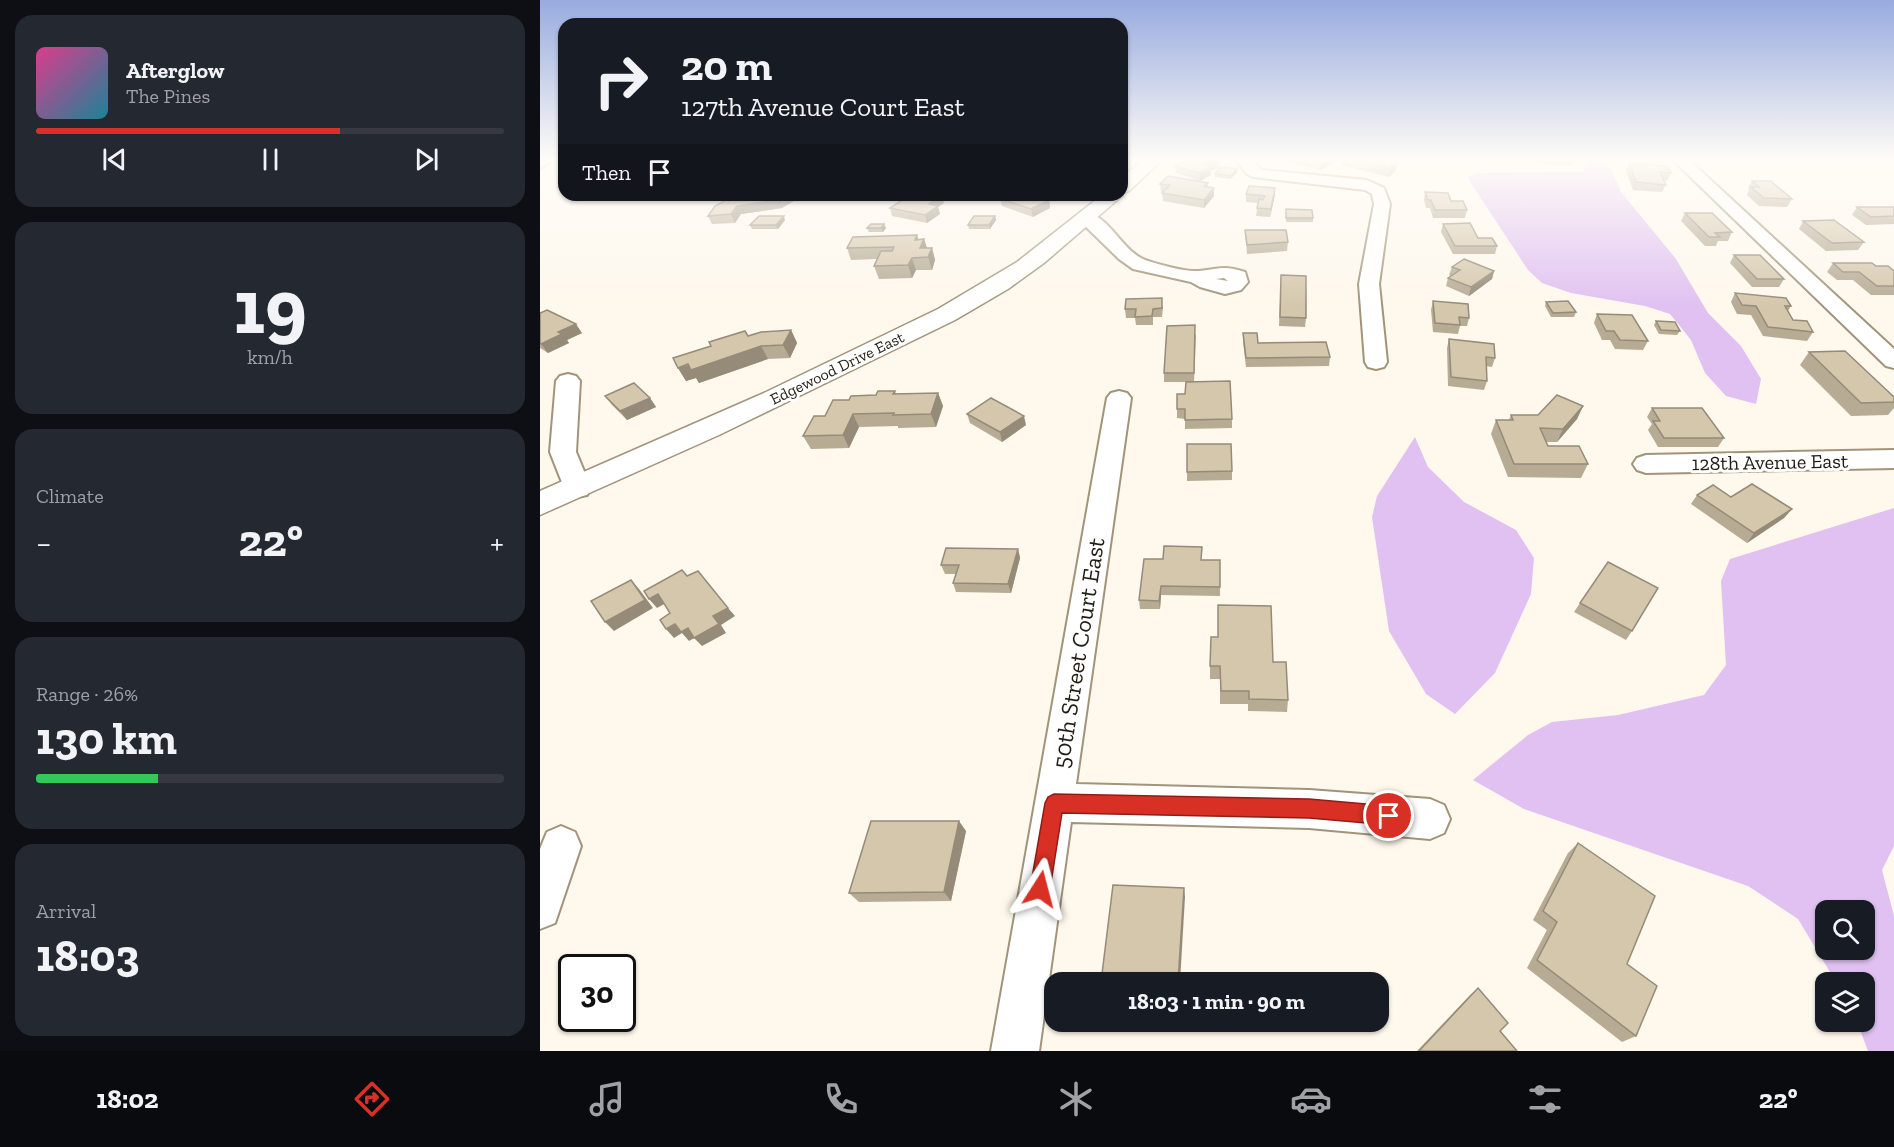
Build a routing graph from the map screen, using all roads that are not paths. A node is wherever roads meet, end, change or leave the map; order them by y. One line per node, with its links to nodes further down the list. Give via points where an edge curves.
1 (1092, 209): 12 (street, Edgewood Drive East, via 1025,267 972,299 681,443)
2 (1102, 209): 5 (street, via 1099,225 1132,261)
3 (1381, 209): 7 (street, via 1369,284)
4 (1732, 209): 6 (street)
5 (1197, 277)
6 (1894, 361)
7 (1376, 362)
8 (568, 381): 12 (street, via 563,452)
9 (1119, 398): 14 (street, 50th Street Court East)
10 (1894, 459): 11 (street, 128th Avenue East)
11 (1646, 464)
12 (577, 488): 13 (street, Edgewood Drive East)
13 (540, 504)
14 (1054, 803): 15 (street, via 1309,809); 18 (street, 50th Street Court East)
15 (1430, 819)
16 (561, 846): 17 (street)
17 (540, 908)
18 (1015, 1051)

